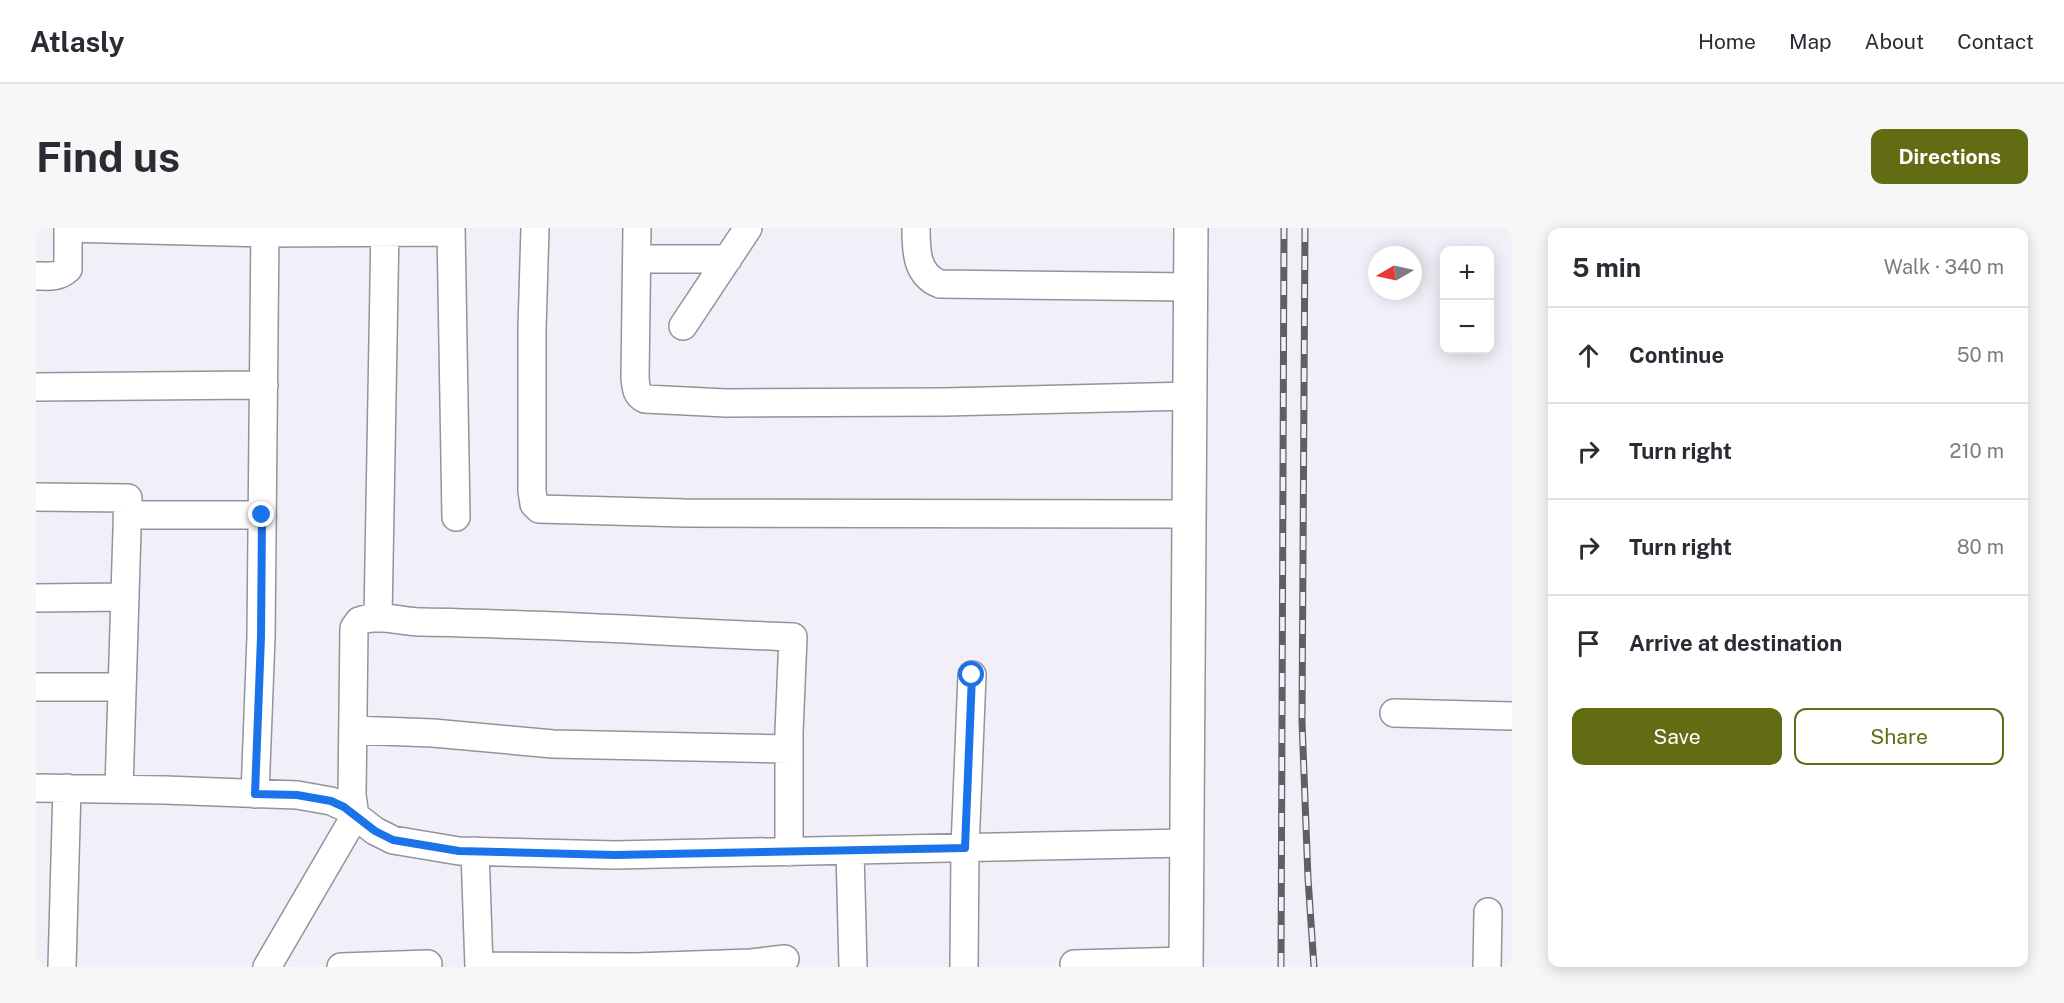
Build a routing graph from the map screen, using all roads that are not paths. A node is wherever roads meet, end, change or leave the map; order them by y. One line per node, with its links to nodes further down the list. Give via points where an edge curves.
1 (68, 228): 9 (street); 12 (street, via 68,269 53,276)
2 (535, 228): 19 (street, via 532,491 539,509)
3 (637, 228): 10 (street)
4 (748, 228): 11 (street)
5 (916, 228): 13 (street, via 917,256 924,274 940,284)
6 (1191, 228): 13 (street)
7 (385, 230): 8 (street); 9 (street); 25 (street)
8 (451, 230): 22 (street)
9 (265, 231): 15 (street)
10 (637, 259): 11 (street); 17 (street, via 635,378 636,390 645,399 726,403 921,402)
11 (728, 259): 14 (street)
12 (36, 276)
13 (1191, 287): 17 (street)
14 (683, 326)
15 (264, 385): 16 (street); 21 (street)
16 (36, 387)
17 (1190, 396): 19 (street)
18 (36, 497): 20 (street, via 127,496)
19 (1189, 514): 38 (street)
20 (127, 515): 21 (street); 23 (street)
21 (262, 515): 36 (street)
22 (456, 517)
23 (125, 597): 24 (street); 28 (street)
24 (36, 598)
25 (378, 618): 31 (street, via 359,621 354,628); 32 (street, via 793,637)
26 (972, 675): 39 (street)
27 (36, 687): 28 (street)
28 (122, 687): 35 (street)
29 (1394, 713): 30 (street)
30 (1512, 716)
31 (353, 730): 32 (street, via 553,744); 37 (street)
32 (789, 749): 42 (street)
33 (36, 788): 34 (street)
34 (66, 788): 35 (street); 48 (street)
35 (119, 789): 36 (street)
36 (255, 794): 37 (street, via 331,801)
37 (355, 816): 40 (street, via 393,840); 49 (street)
38 (1186, 843): 39 (street); 47 (street)
39 (965, 848): 41 (street); 54 (street)
40 (475, 851): 42 (street, via 615,855); 51 (street)
41 (850, 851): 42 (street); 53 (street)
42 (789, 852)
43 (1488, 912): 55 (street)
44 (784, 959): 52 (street)
45 (428, 964): 50 (street)
46 (1074, 964): 47 (street)
47 (1186, 964)
48 (62, 967)
49 (267, 967)
50 (341, 967)
51 (479, 967): 52 (street)
52 (635, 967)
53 (853, 967)
54 (964, 967)
55 (1487, 967)

